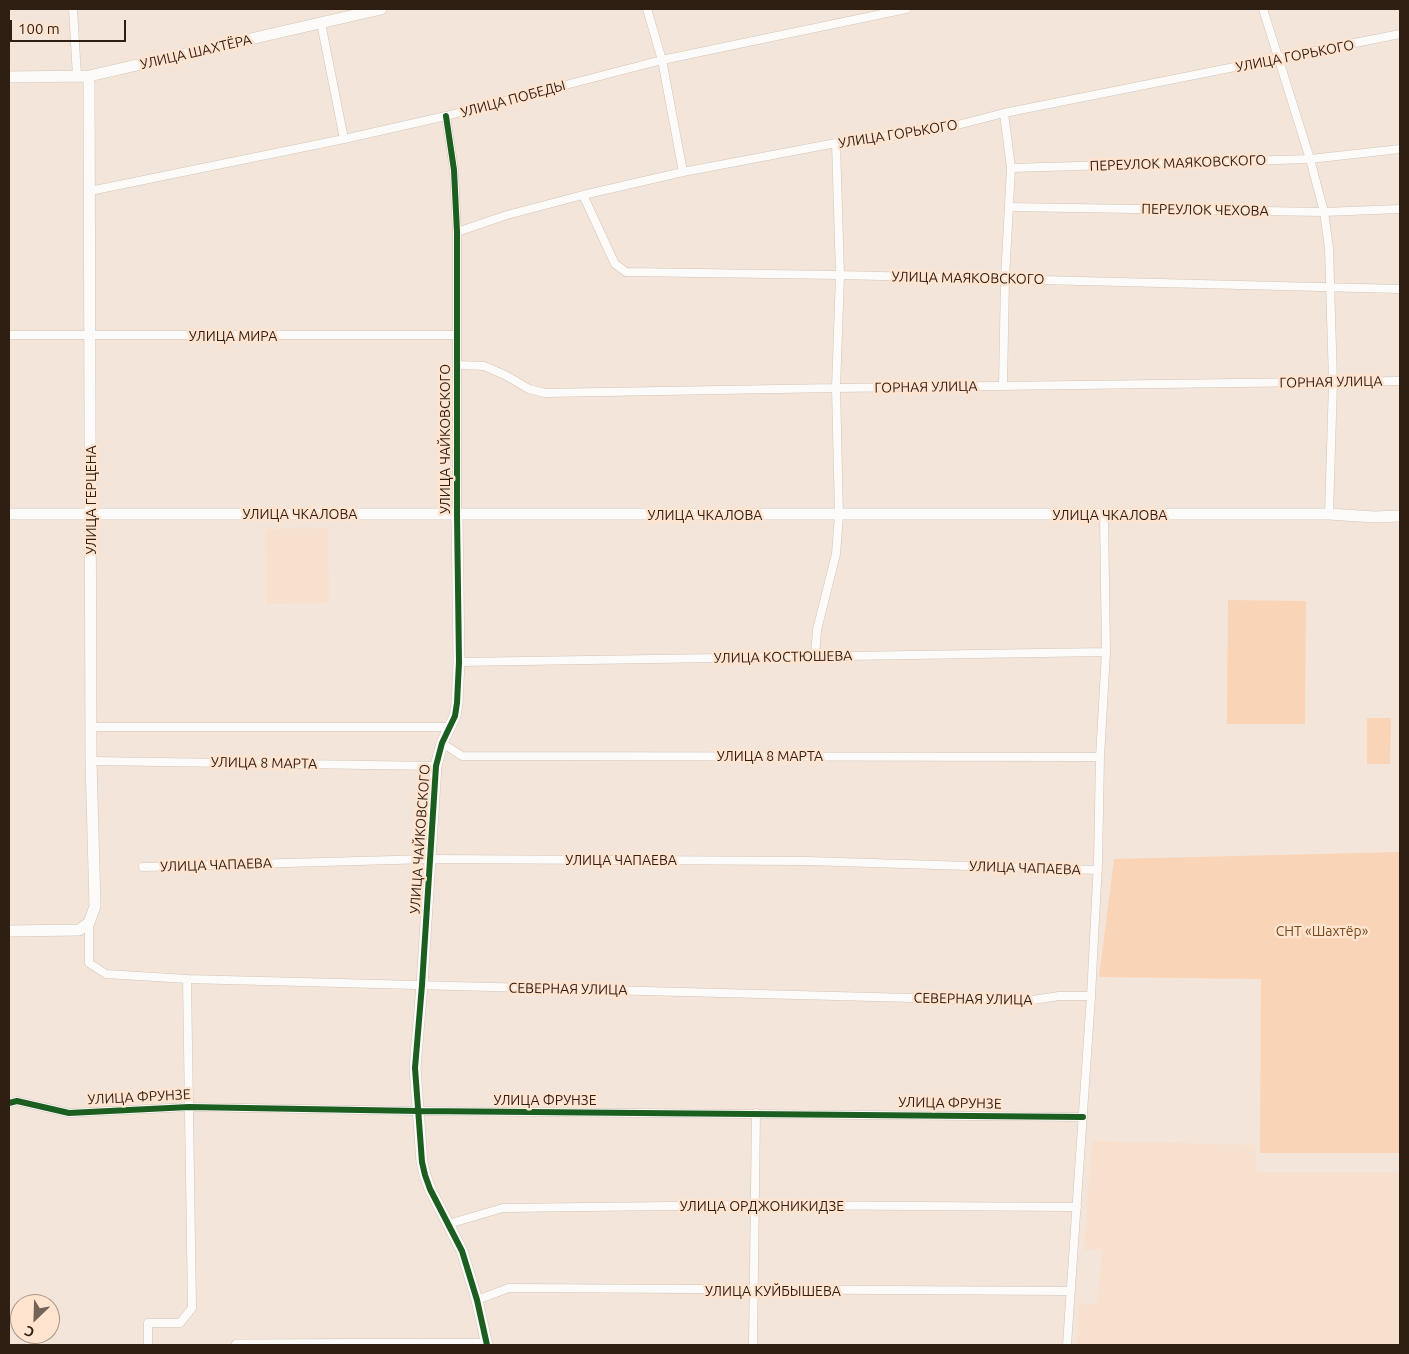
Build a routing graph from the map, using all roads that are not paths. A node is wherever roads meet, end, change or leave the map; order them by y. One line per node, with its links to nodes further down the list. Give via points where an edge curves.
1 (73, 9): 11 (street)
2 (381, 9): 6 (street, УЛИЦА ШАХТЁРА)
3 (648, 9): 10 (street)
4 (906, 9): 10 (street, УЛИЦА ПОБЕДЫ)
5 (1263, 9): 9 (street)
6 (357, 11): 7 (street, УЛИЦА ШАХТЁРА)
7 (322, 23): 12 (street, УЛИЦА ШАХТЁРА); 16 (street)
8 (1400, 34): 9 (street, УЛИЦА ГОРЬКОГО)
9 (1280, 59): 14 (street, УЛИЦА ГОРЬКОГО); 19 (street)
10 (662, 60): 15 (street, УЛИЦА ПОБЕДЫ); 21 (street)
11 (77, 76): 12 (street, УЛИЦА ШАХТЁРА); 13 (street, УЛИЦА ШАХТЁРА)
12 (89, 76): 22 (street, УЛИЦА ГЕРЦЕНА)
13 (9, 77)
14 (1004, 113): 17 (street, УЛИЦА ГОРЬКОГО, via 938,130); 20 (street)
15 (446, 116): 16 (street, УЛИЦА ПОБЕДЫ); 27 (street, УЛИЦА ЧАЙКОВСКОГО, via 454,170)
16 (344, 139): 22 (street, УЛИЦА ПОБЕДЫ)
17 (836, 143): 21 (street, УЛИЦА ГОРЬКОГО); 28 (street)
18 (1400, 149): 19 (street, ПЕРЕУЛОК МАЯКОВСКОГО)
19 (1310, 159): 20 (street, ПЕРЕУЛОК МАЯКОВСКОГО); 26 (street)
20 (1012, 168): 24 (street)
21 (683, 172): 23 (street, УЛИЦА ГОРЬКОГО)
22 (90, 191): 34 (street, УЛИЦА ГЕРЦЕНА)
23 (583, 195): 27 (street, УЛИЦА ГОРЬКОГО, via 507,214); 28 (street, УЛИЦА МАЯКОВСКОГО, via 615,264 626,272)
24 (1009, 207): 26 (street, ПЕРЕУЛОК ЧЕХОВА); 29 (street)
25 (1400, 209): 26 (street, ПЕРЕУЛОК ЧЕХОВА)
26 (1324, 212): 30 (street)
27 (457, 232): 33 (street, УЛИЦА ЧАЙКОВСКОГО)
28 (840, 275): 29 (street, УЛИЦА МАЯКОВСКОГО); 39 (street)
29 (1005, 279): 30 (street, УЛИЦА МАЯКОВСКОГО); 38 (street)
30 (1331, 287): 31 (street, УЛИЦА МАЯКОВСКОГО); 37 (street)
31 (1400, 289)
32 (9, 335): 34 (street, УЛИЦА МИРА)
33 (456, 335): 34 (street, УЛИЦА МИРА); 35 (street, УЛИЦА ЧАЙКОВСКОГО)
34 (91, 336): 41 (street, УЛИЦА ГЕРЦЕНА)
35 (458, 365): 39 (street, ГОРНАЯ УЛИЦА, via 484,366 529,389 545,393); 43 (street, УЛИЦА ЧАЙКОВСКОГО)
36 (1400, 381): 37 (street, ГОРНАЯ УЛИЦА)
37 (1333, 382): 38 (street, ГОРНАЯ УЛИЦА); 42 (street)
38 (1003, 386): 39 (street, ГОРНАЯ УЛИЦА)
39 (836, 388): 44 (street)
40 (9, 514): 41 (street, УЛИЦА ЧКАЛОВА)
41 (91, 514): 43 (street, УЛИЦА ЧКАЛОВА); 51 (street, УЛИЦА ГЕРЦЕНА)
42 (1329, 514): 45 (street, УЛИЦА ЧКАЛОВА); 46 (street, УЛИЦА ЧКАЛОВА)
43 (457, 515): 44 (street, УЛИЦА ЧКАЛОВА); 49 (street, УЛИЦА ЧАЙКОВСКОГО)
44 (839, 515): 45 (street, УЛИЦА ЧКАЛОВА); 48 (street, via 836,554)
45 (1104, 515): 47 (street)
46 (1400, 516)
47 (1106, 652): 48 (street, УЛИЦА КОСТЮШЕВА); 53 (street)
48 (815, 656): 49 (street, УЛИЦА КОСТЮШЕВА)
49 (459, 662): 50 (street, УЛИЦА ЧАЙКОВСКОГО, via 457,703)
50 (450, 726): 51 (street); 52 (street, УЛИЦА ЧАЙКОВСКОГО)
51 (91, 727): 54 (street, УЛИЦА ГЕРЦЕНА)
52 (442, 744): 53 (street, УЛИЦА 8 МАРТА, via 462,756); 55 (street, УЛИЦА ЧАЙКОВСКОГО)
53 (1100, 757): 58 (street)
54 (91, 761): 55 (street, УЛИЦА 8 МАРТА); 59 (street, УЛИЦА ГЕРЦЕНА, via 95,906)
55 (436, 766): 56 (street, УЛИЦА ЧАЙКОВСКОГО)
56 (430, 859): 57 (street, УЛИЦА ЧАПАЕВА); 58 (street, УЛИЦА ЧАПАЕВА, via 808,861); 62 (street, УЛИЦА ЧАЙКОВСКОГО)
57 (143, 867)
58 (1098, 870): 63 (street)
59 (89, 923): 60 (street, via 79,930); 61 (street, СЕВЕРНАЯ УЛИЦА, via 89,963 106,974)
60 (9, 931)
61 (187, 979): 62 (street, СЕВЕРНАЯ УЛИЦА); 65 (street)
62 (422, 985): 63 (street, СЕВЕРНАЯ УЛИЦА, via 1026,1001 1058,996); 66 (street, УЛИЦА ЧАЙКОВСКОГО, via 415,1068)
63 (1091, 996): 68 (street)
64 (9, 1102): 65 (street, УЛИЦА ФРУНЗЕ, via 69,1113)
65 (189, 1107): 66 (street, УЛИЦА ФРУНЗЕ); 75 (street, via 192,1308 180,1323 148,1324)
66 (418, 1111): 67 (street, УЛИЦА ФРУНЗЕ); 71 (street, УЛИЦА ЧАЙКОВСКОГО, via 425,1176)
67 (756, 1113): 68 (street, УЛИЦА ФРУНЗЕ); 69 (street)
68 (1083, 1116): 70 (street)
69 (754, 1205): 70 (street, УЛИЦА ОРДЖОНИКИДЗЕ); 71 (street, УЛИЦА ОРДЖОНИКИДЗЕ, via 503,1208); 72 (street)
70 (1077, 1206): 73 (street)
71 (448, 1224): 74 (street, УЛИЦА ЧАЙКОВСКОГО, via 462,1251)
72 (753, 1291): 73 (street, УЛИЦА КУЙБЫШЕВА); 74 (street, УЛИЦА КУЙБЫШЕВА, via 509,1288); 78 (street)
73 (1071, 1291): 79 (street)
74 (477, 1300): 77 (street, УЛИЦА ЧАЙКОВСКОГО)
75 (148, 1345)
76 (237, 1345): 77 (street)
77 (487, 1345)
78 (753, 1345)
79 (1067, 1345)

